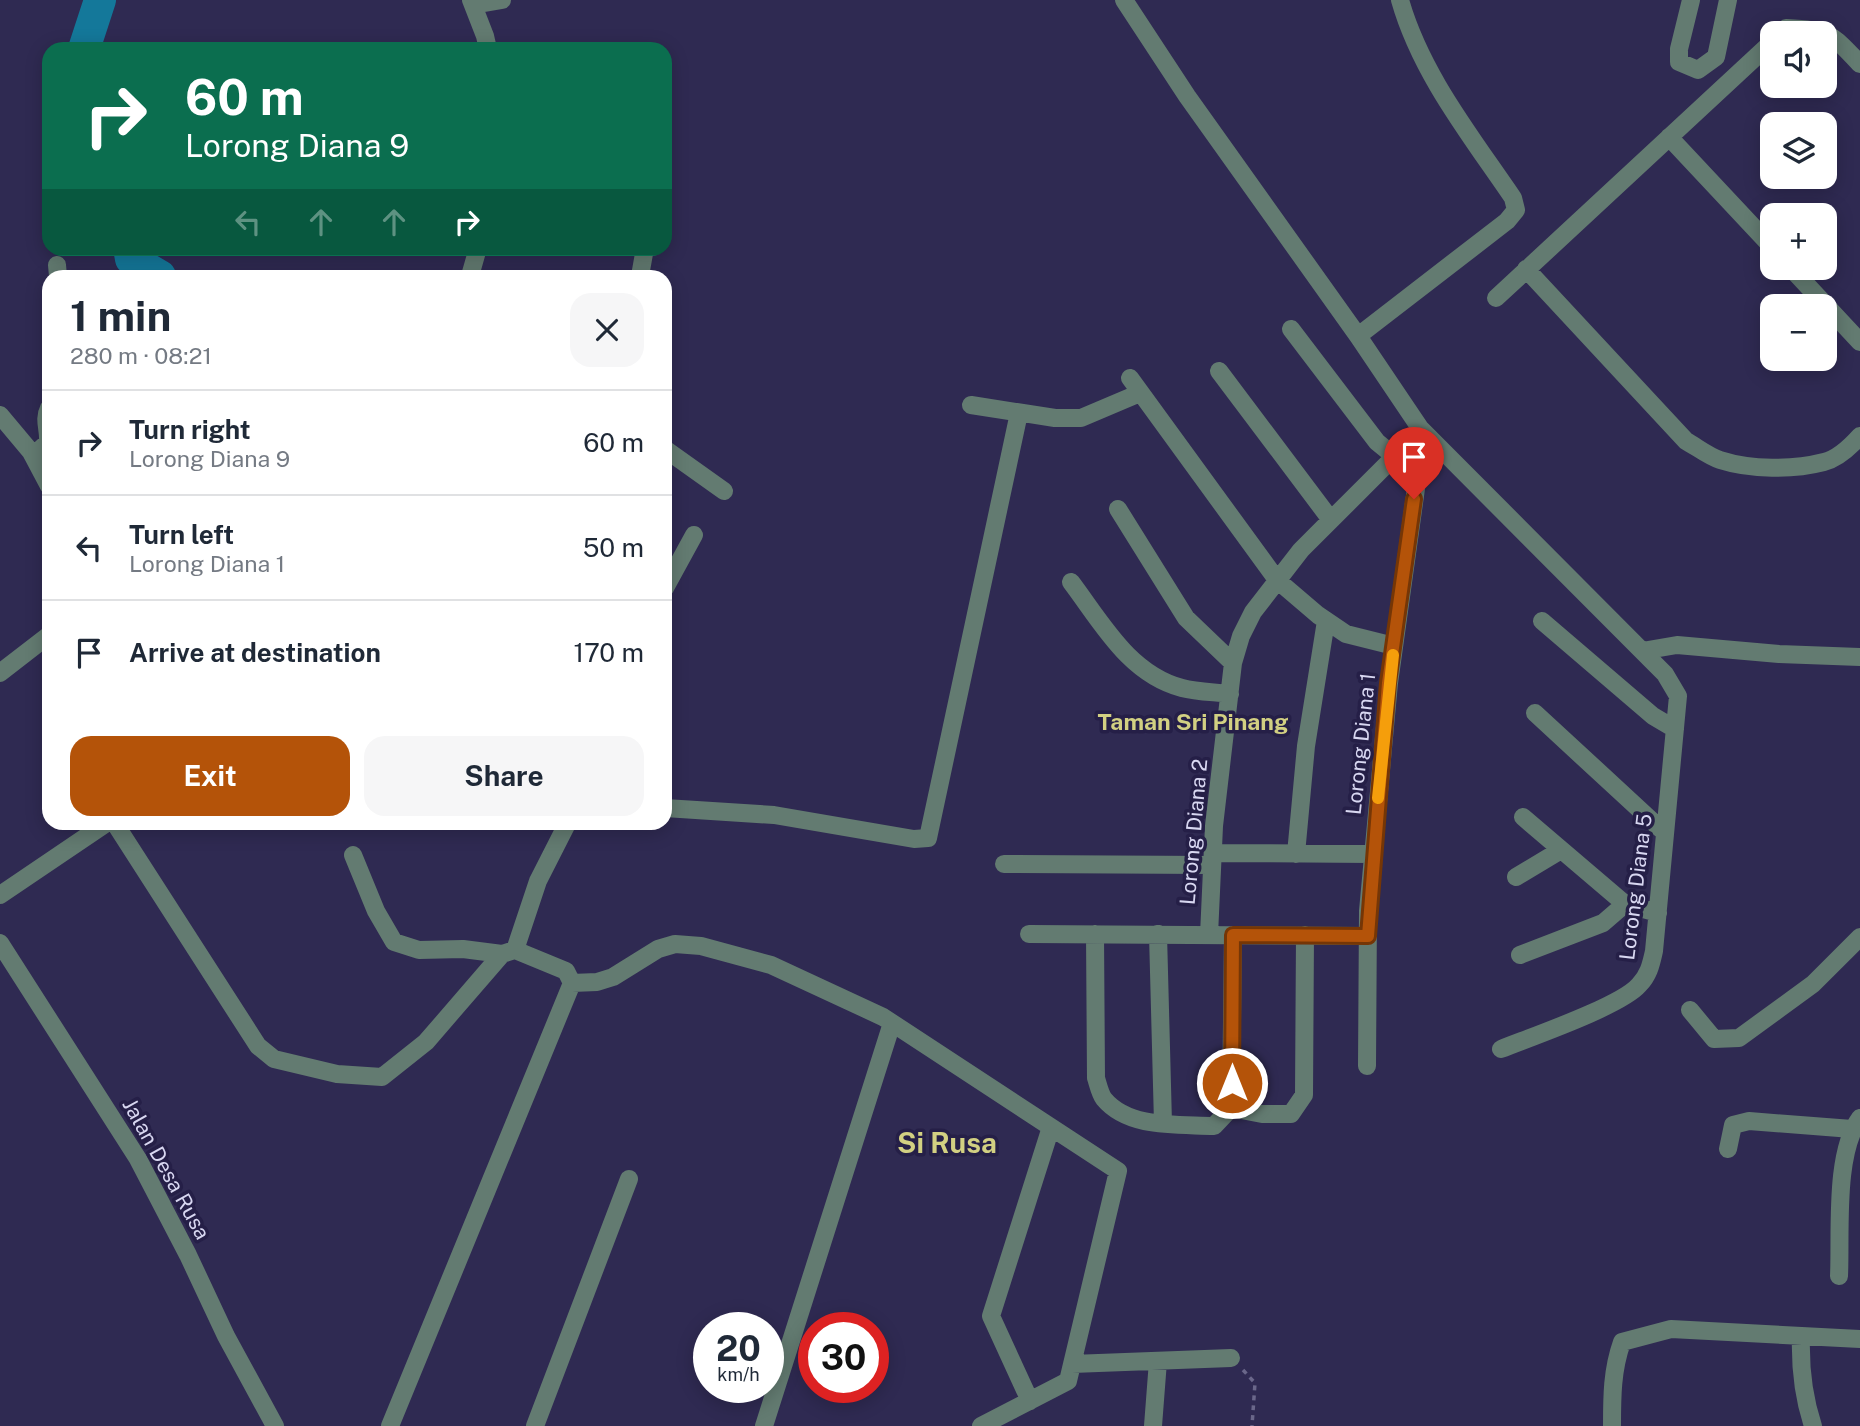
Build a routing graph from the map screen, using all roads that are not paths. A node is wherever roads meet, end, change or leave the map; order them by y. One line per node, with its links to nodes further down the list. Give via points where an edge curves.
1 (502, 0): 6 (street)
2 (1124, 0): 17 (street, Lorong Diana 5)
3 (1400, 0): 17 (street, via 1426,66 1513,198 1516,210)
4 (1691, 0): 5 (street, via 1679,62 1698,70 1716,57)
5 (1728, 0)
6 (472, 3): 8 (street)
7 (1837, 39): 10 (street)
8 (486, 42)
9 (1760, 53): 11 (street)
10 (1860, 64)
11 (1669, 137): 12 (street); 13 (street)
12 (1760, 234)
13 (1526, 269): 15 (street); 24 (street, via 1686,441 1717,459 1741,466 1827,462)
14 (1802, 280): 18 (street)
15 (1496, 298)
16 (1290, 329): 28 (street, via 1377,442)
17 (1359, 336): 23 (street, Lorong Diana 5)
18 (1860, 342)
19 (1219, 371): 33 (street)
20 (971, 405): 21 (street)
21 (1018, 413): 36 (street, via 1081,418 1135,385); 49 (street, via 928,838 775,815)
22 (0, 415): 27 (street)
23 (1420, 428): 30 (street, Lorong Diana 1); 42 (street, Lorong Diana 5)
24 (1860, 436)
25 (42, 449): 27 (street)
26 (672, 454): 31 (street)
27 (33, 456): 29 (street)
28 (1395, 456): 30 (street); 33 (street, Lorong Diana 2)
29 (42, 473)
30 (1418, 474): 41 (street, Lorong Diana 1)
31 (724, 491)
32 (1118, 509): 44 (street, via 1186,618)
33 (1331, 520): 36 (street, Lorong Diana 2)
34 (694, 535): 35 (street)
35 (672, 575)
36 (1278, 580): 38 (street); 44 (street, Lorong Diana 2, via 1253,612)
37 (1071, 582): 46 (street, via 1123,652 1148,674 1182,688)
38 (1326, 621): 41 (street, via 1346,634); 56 (street, via 1306,746)
39 (1542, 621): 48 (street, via 1653,716)
40 (42, 640): 45 (street)
41 (1394, 646): 57 (street, Lorong Diana 1)
42 (1642, 651): 43 (street, via 1676,645); 48 (street, Lorong Diana 5, via 1665,674 1678,696)
43 (1860, 657)
44 (1233, 663): 46 (street, Lorong Diana 2)
45 (0, 673)
46 (1230, 694): 59 (street, Lorong Diana 2)
47 (1535, 713): 54 (street)
48 (1675, 729): 54 (street, Lorong Diana 5)
49 (672, 808)
50 (1522, 817): 55 (street)
51 (96, 830): 62 (street)
52 (119, 830): 74 (street, via 258,1045 274,1059 337,1074 382,1077 426,1042)
53 (564, 830): 74 (street)
54 (1665, 832): 64 (street, Lorong Diana 5)
55 (1561, 850): 61 (street); 63 (street)
56 (1296, 854): 57 (street); 59 (street)
57 (1373, 854): 71 (street, Lorong Diana 1)
58 (354, 855): 74 (street, via 394,942 419,950)
59 (1213, 859): 60 (street); 68 (street, Lorong Diana 2)
60 (1004, 864)
61 (1516, 877)
62 (0, 895)
63 (1625, 904): 64 (street); 75 (street, via 1603,923)
64 (1657, 913): 79 (street, Lorong Diana 5, via 1649,972 1637,988)
65 (1029, 934): 66 (street)
66 (1095, 934): 67 (street); 83 (street, via 1096,1078 1102,1097 1125,1116)
67 (1158, 934): 68 (street); 83 (street)
68 (1209, 935): 69 (street)
69 (1233, 935): 70 (street); 81 (street)
70 (1305, 935): 71 (street); 81 (street, via 1304,1095 1291,1114)
71 (1368, 936): 80 (street, Lorong Diana 1)
72 (1860, 937): 77 (street, via 1813,984 1739,1038 1714,1039)
73 (0, 943): 94 (street, Jalan Desa Rusa, via 138,1159)
74 (508, 952): 76 (street, via 566,971)
75 (1520, 955)
76 (572, 983): 78 (street, via 613,977 657,949 675,944 701,946 771,965); 95 (street)
77 (1690, 1010)
78 (892, 1023): 84 (street); 97 (street)
79 (1502, 1049)
80 (1367, 1066)
81 (1231, 1108): 83 (street, via 1214,1126)
82 (1856, 1123): 85 (street, via 1749,1121 1733,1125); 87 (street, via 1843,1163)
83 (1163, 1124)
84 (1051, 1127): 92 (street, via 1118,1171); 93 (street, via 991,1316)
85 (1728, 1149)
86 (629, 1179): 96 (street)
87 (1839, 1276)
88 (1801, 1336): 89 (street); 100 (street, via 1671,1329 1622,1342 1612,1387); 101 (street, via 1800,1367)
89 (1860, 1339)
90 (1231, 1358): 91 (street)
91 (1158, 1361): 92 (street); 99 (street)
92 (1072, 1364): 93 (street, via 1068,1381)
93 (1030, 1401): 98 (street)
94 (275, 1426)
95 (390, 1426)
96 (535, 1426)
97 (764, 1426)
98 (981, 1426)
99 (1153, 1426)
100 (1612, 1426)
101 (1813, 1426)

